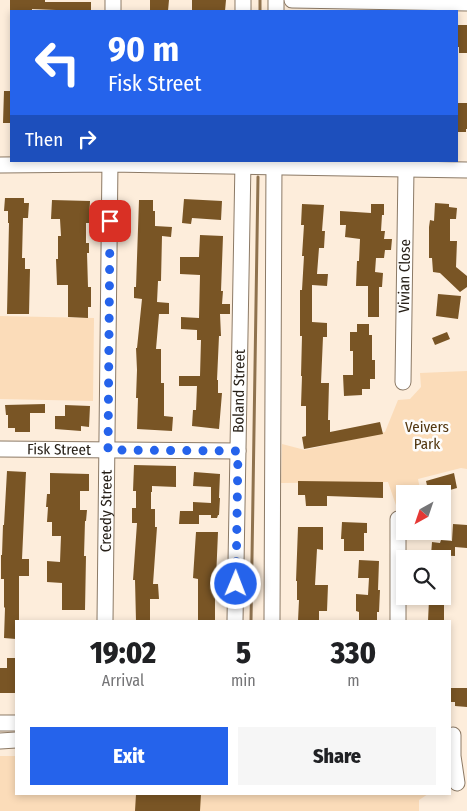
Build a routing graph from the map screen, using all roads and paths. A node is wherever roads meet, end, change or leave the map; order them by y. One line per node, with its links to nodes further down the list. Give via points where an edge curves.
1 (292, 0): 2 (street)
2 (467, 3)
3 (110, 163): 4 (street); 6 (street); 11 (street, Creedy Street)
4 (244, 164): 5 (street); 12 (street, Boland Street)
5 (274, 164): 7 (street); 16 (street)
6 (0, 165)
7 (406, 169): 8 (street); 9 (street, Vivian Close)
8 (467, 170)
9 (403, 382)
10 (0, 448): 11 (street, Fisk Street)
11 (108, 450): 12 (street, Fisk Street); 14 (street, Creedy Street)
12 (238, 451): 15 (street, Boland Street)
13 (398, 540): 17 (street)
14 (105, 620)
15 (235, 620)
16 (272, 620)
17 (398, 620)
18 (0, 722): 19 (street)
19 (15, 723)
20 (457, 736): 23 (street, via 453,756)
21 (15, 740): 22 (street)
22 (0, 741)
23 (457, 783)

